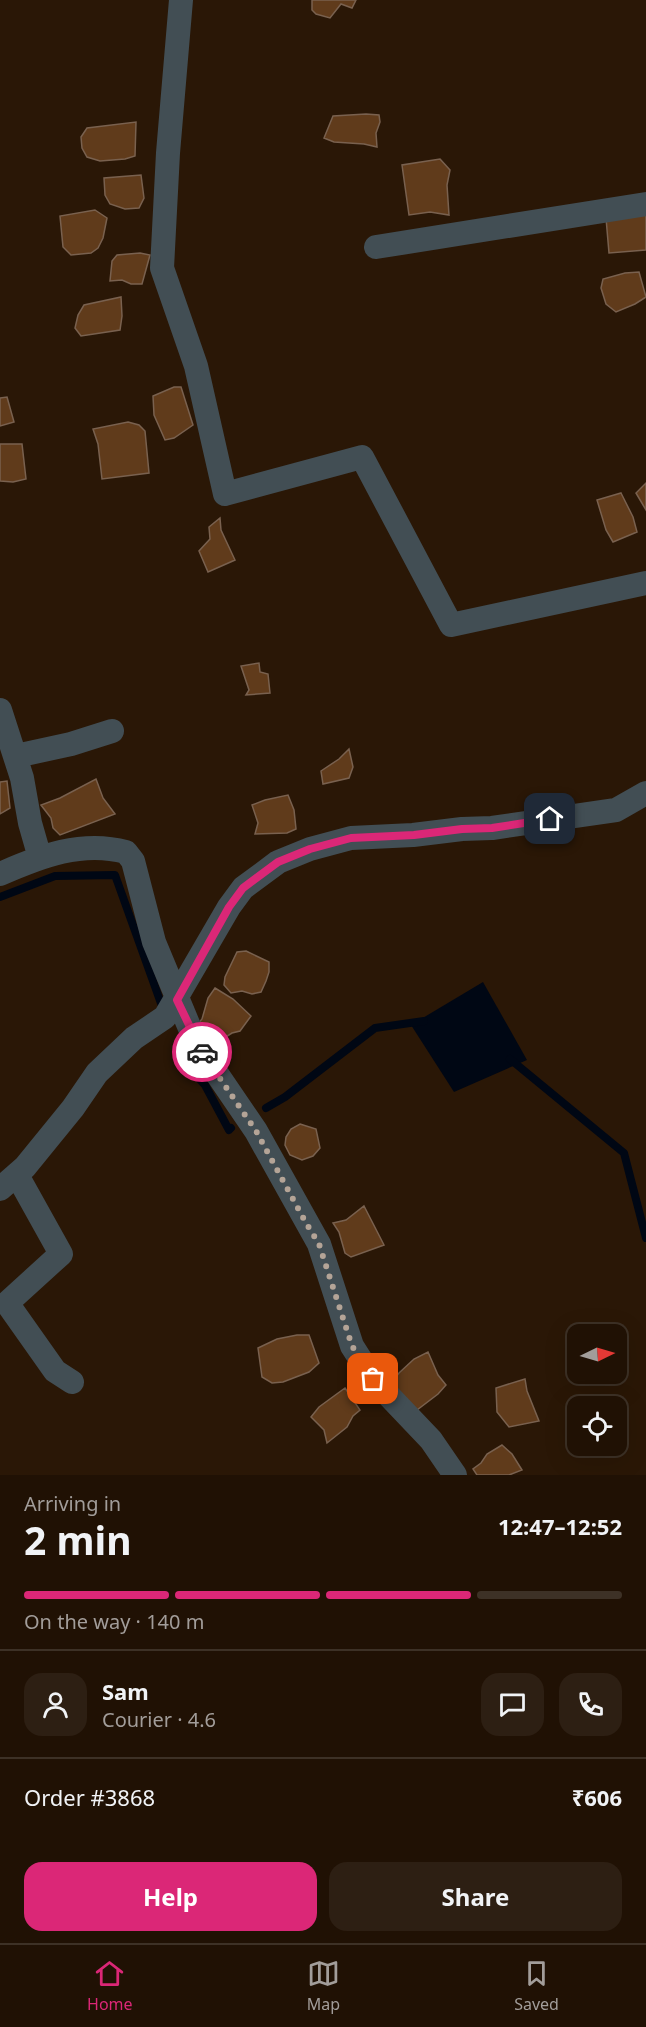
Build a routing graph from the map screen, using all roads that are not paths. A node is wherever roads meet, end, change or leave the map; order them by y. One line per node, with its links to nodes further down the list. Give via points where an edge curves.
1 (181, 0): 4 (street, via 162,268 196,366 225,494 362,457 451,626)
2 (646, 204): 3 (street)
3 (376, 247)
4 (646, 583)
5 (0, 710): 7 (street)
6 (112, 731): 7 (street)
7 (16, 756): 9 (street)
8 (646, 793): 11 (street, via 616,810 492,828 351,838 278,862 243,888 229,907)
9 (40, 858): 10 (street); 11 (street, via 96,846 126,852 133,861 154,942)
10 (0, 874)
11 (177, 1000): 12 (street, via 165,1017 97,1072 73,1108); 14 (street, via 196,1043 256,1131 319,1244 352,1346 373,1379 431,1440)
12 (8, 1182): 13 (street, via 61,1254 7,1303 55,1371)
13 (72, 1382)
14 (455, 1475)

